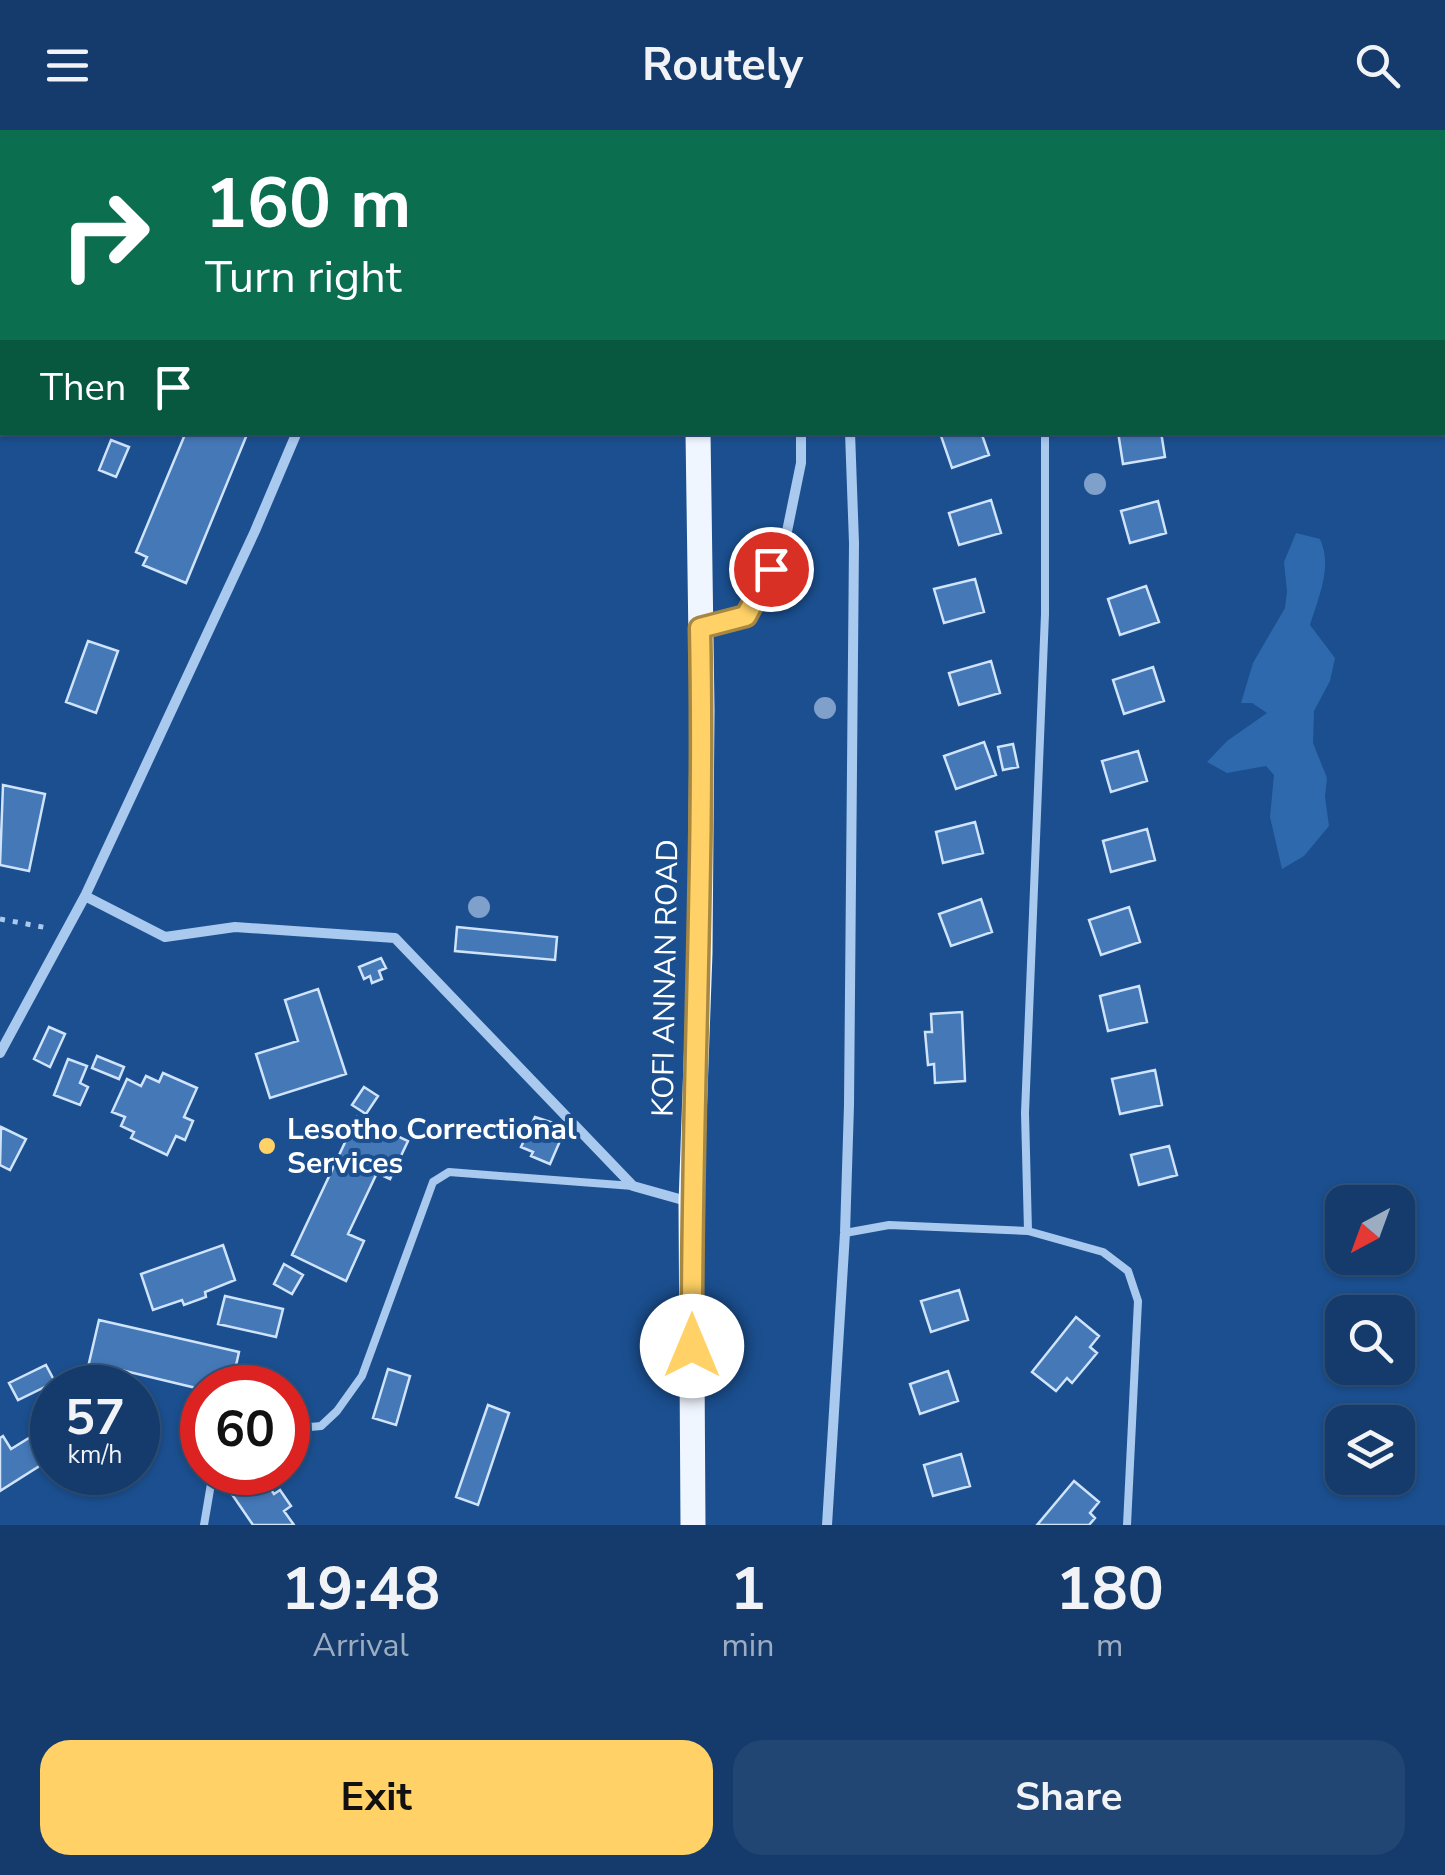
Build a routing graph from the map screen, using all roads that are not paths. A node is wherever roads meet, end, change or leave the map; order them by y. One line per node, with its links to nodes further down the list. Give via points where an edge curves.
1 (295, 435): 7 (street)
2 (698, 435): 6 (main road, KOFI ANNAN ROAD)
3 (801, 435): 6 (street, via 802,463 784,546 746,616)
4 (850, 435): 12 (street)
5 (1045, 435): 11 (lane)
6 (700, 628): 10 (main road, KOFI ANNAN ROAD, via 700,953)
7 (86, 896): 8 (street); 9 (street, via 166,937 234,926 396,938)
8 (0, 1053)
9 (633, 1186): 10 (street); 13 (lane, via 439,1176 362,1376 337,1411)
10 (691, 1202): 16 (main road, KOFI ANNAN ROAD)
11 (1028, 1231): 12 (lane, via 889,1225); 18 (lane, via 1103,1252 1128,1271 1138,1301)
12 (845, 1232): 17 (street)
13 (310, 1427)
14 (209, 1495): 15 (lane)
15 (204, 1525)
16 (693, 1525)
17 (827, 1525)
18 (1127, 1525)

